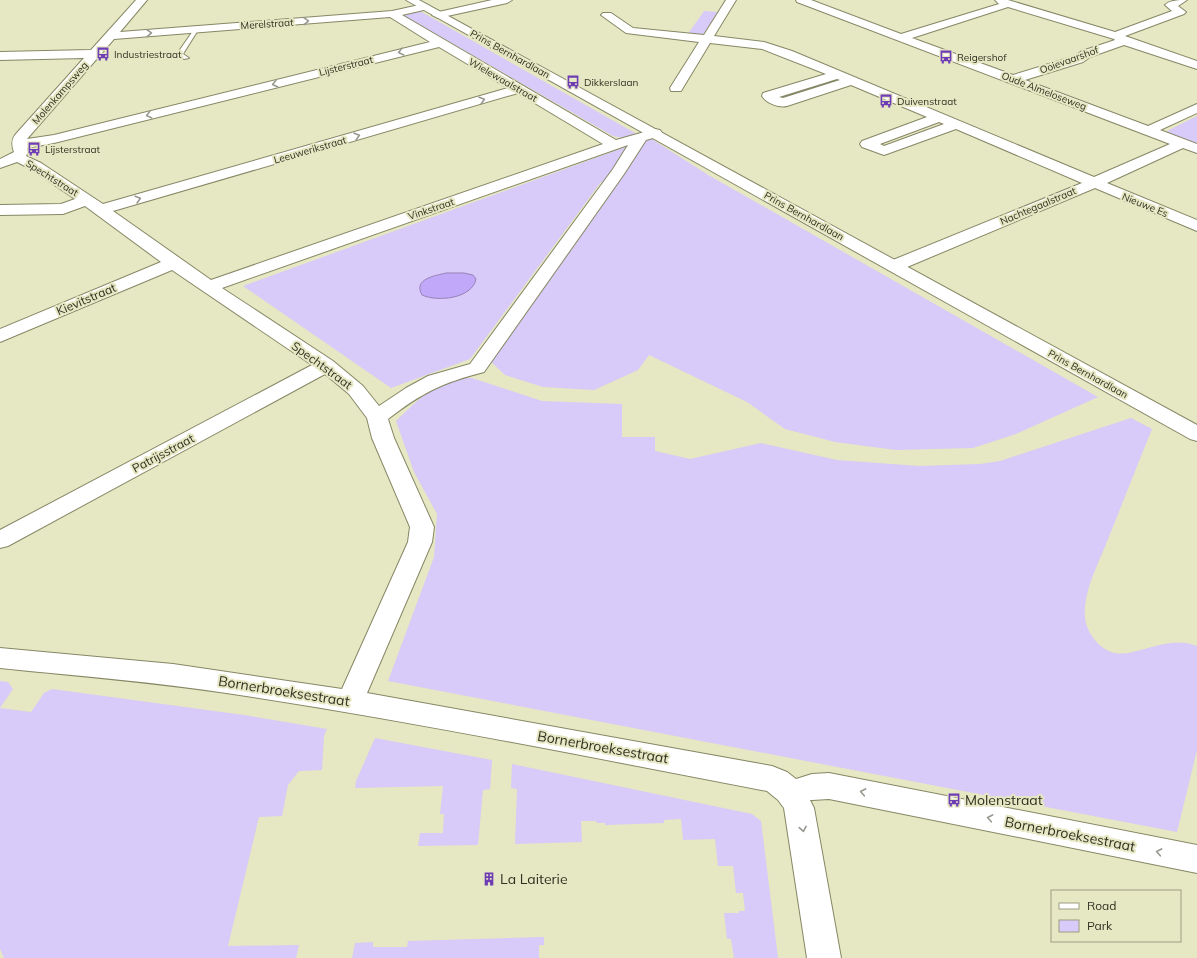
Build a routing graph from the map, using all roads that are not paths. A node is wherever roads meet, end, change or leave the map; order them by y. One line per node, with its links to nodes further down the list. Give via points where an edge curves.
1 (142, 0): 11 (street, Molenkampsweg)
2 (507, 0): 8 (street)
3 (731, 0): 13 (street)
4 (1182, 0): 14 (street, Ooievaarshof, via 1170,5 1180,12 1118,35)
5 (807, 1): 12 (street, Oude Almeloseweg)
6 (1003, 1): 12 (street, via 1004,6); 14 (street)
7 (406, 7): 8 (street, Prins Bernhardlaan); 10 (street, Merelstraat, one-way to 7); 15 (street, Wielewaalstraat)
8 (438, 15): 29 (street, Prins Bernhardlaan)
9 (607, 15): 13 (street, via 630,31)
10 (195, 30): 11 (street, Merelstraat, one-way to 10); 18 (lane, via 180,54)
11 (110, 36): 16 (street, Molenkampsweg)
12 (902, 37): 21 (street, Oude Almeloseweg)
13 (707, 39): 20 (street, via 764,46); 23 (street)
14 (1121, 39): 19 (street); 21 (street, Ooievaarshof, via 1080,59)
15 (439, 43): 24 (street, Wielewaalstraat); 33 (street, Lijsterstraat, one-way to 33, via 54,138)
16 (93, 54): 17 (street); 33 (street, Molenkampsweg, via 60,96 20,138)
17 (0, 56)
18 (186, 58)
19 (1197, 65)
20 (837, 75): 22 (street); 22 (street, via 768,96 782,103)
21 (1014, 79): 28 (street, Oude Almeloseweg)
22 (851, 81): 26 (street)
23 (676, 88)
24 (519, 90): 31 (street, Wielewaalstraat); 35 (street, Leeuwerikstraat, one-way to 24)
25 (1197, 108): 28 (street)
26 (938, 118): 27 (street); 27 (street, via 867,144 884,151)
27 (955, 125): 34 (street)
28 (1148, 131): 30 (street, Oude Almeloseweg)
29 (647, 136): 31 (street, Vinkstraat); 39 (street, Prins Bernhardlaan); 43 (street, via 477,368 452,372 412,390)
30 (1180, 144): 32 (street, Oude Almeloseweg); 34 (street, Nachtegaalstraat)
31 (614, 145): 40 (street, Vinkstraat)
32 (1197, 149)
33 (7, 159): 35 (street, Spechtstraat, via 36,166)
34 (1092, 184): 37 (street, Nieuwe Es); 39 (street, Nachtegaalstraat)
35 (93, 205): 36 (street, Spechtstraat, via 63,209); 38 (street, Spechtstraat)
36 (0, 210)
37 (1197, 226)
38 (172, 263): 40 (street, Spechtstraat); 41 (street, Kievitstraat)
39 (894, 266): 44 (street, Prins Bernhardlaan)
40 (208, 287): 42 (street, Spechtstraat)
41 (0, 336)
42 (326, 365): 43 (street, Spechtstraat, via 356,390); 45 (street, Patrijsstraat)
43 (377, 417): 47 (street, Spechtstraat, via 383,438 422,527 420,542)
44 (1197, 434)
45 (0, 540)
46 (0, 658): 47 (street, Bornerbroeksestraat, via 173,675)
47 (350, 701): 48 (street, Bornerbroeksestraat, via 772,779 780,782)
48 (792, 793): 49 (street, Bornerbroeksestraat, one-way to 48, via 829,786 812,787); 50 (street, one-way to 50, via 800,814)
49 (1197, 859)
50 (824, 958)

